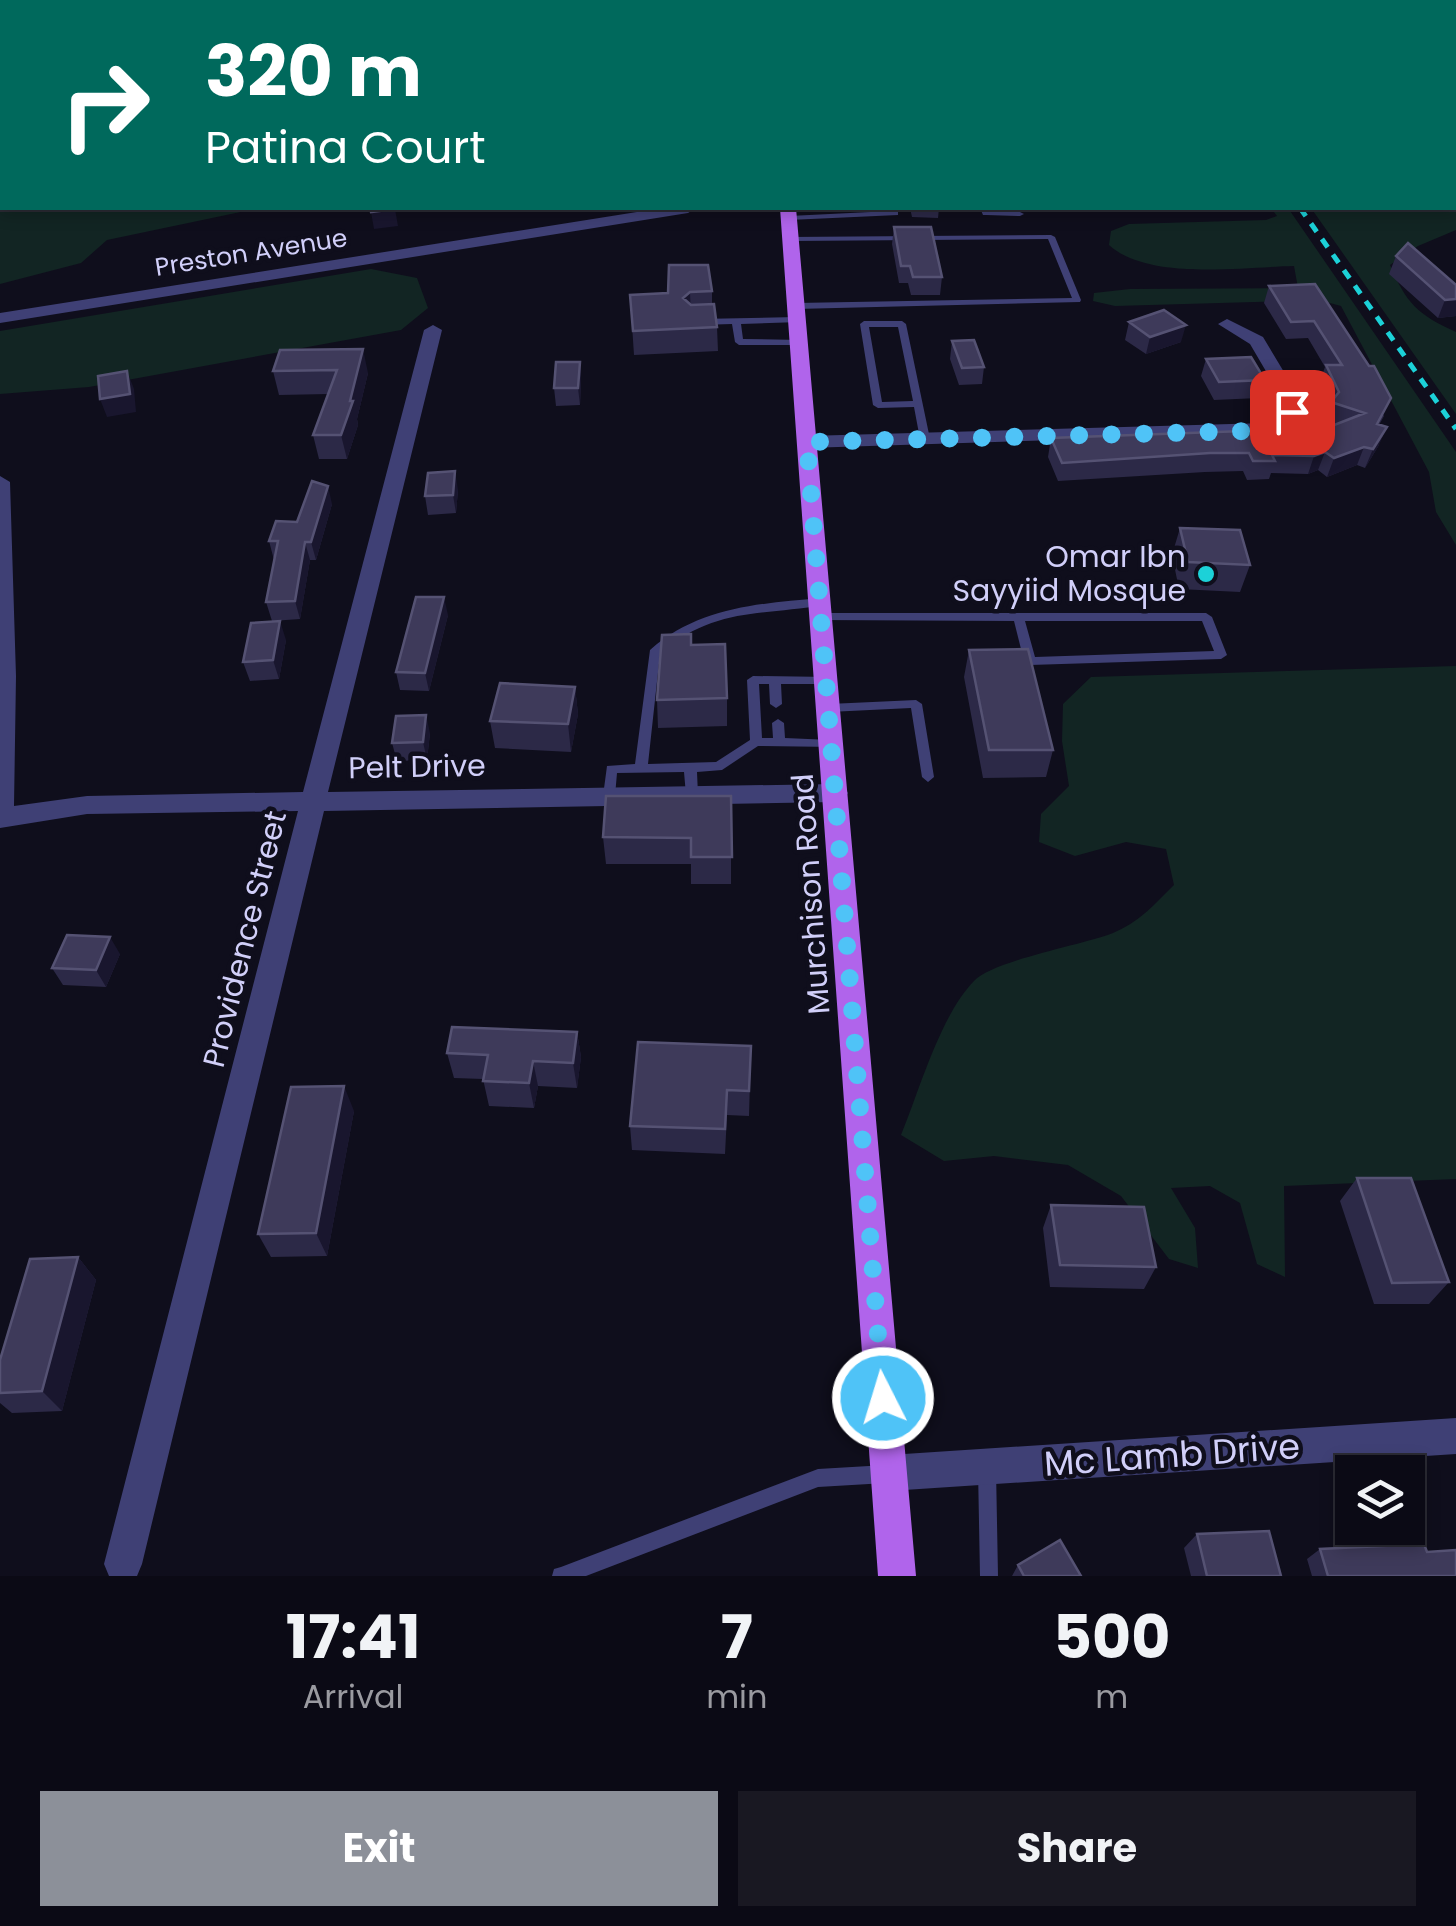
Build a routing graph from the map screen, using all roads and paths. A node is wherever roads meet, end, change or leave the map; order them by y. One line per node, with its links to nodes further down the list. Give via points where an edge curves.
1 (675, 210): 8 (street, Preston Avenue)
2 (894, 210): 4 (lane)
3 (985, 210): 6 (lane)
4 (866, 211): 5 (lane)
5 (830, 212): 7 (lane)
6 (1020, 214)
7 (789, 221): 11 (main road, Murchison Road); 11 (lane, via 1051,237 1078,300)
8 (0, 318)
9 (736, 321): 10 (lane); 11 (lane); 11 (lane, via 739,342)
10 (691, 322)
11 (797, 322): 16 (main road, Murchison Road)
12 (1227, 324): 15 (street, via 1257,341 1292,402 1284,421 1271,429)
13 (434, 330): 33 (street, Providence Street)
14 (918, 404): 14 (lane, via 902,324 864,324 878,405); 15 (lane)
15 (925, 439): 16 (street)
16 (807, 442): 18 (main road, Murchison Road)
17 (0, 482): 34 (street)
18 (820, 610): 19 (lane); 21 (main road, Murchison Road); 28 (lane, via 741,609 665,642 654,653)
19 (1020, 618): 19 (lane, via 1206,617 1220,655 1030,660)
20 (775, 680): 21 (lane); 22 (lane); 24 (lane, via 753,680)
21 (827, 694): 26 (main road, Murchison Road); 29 (lane, via 916,704)
22 (776, 704)
23 (778, 723): 25 (lane)
24 (756, 742): 25 (lane); 27 (lane, via 718,767)
25 (779, 743): 26 (lane)
26 (832, 744): 30 (main road, Murchison Road)
27 (690, 766): 28 (lane); 31 (lane)
28 (641, 768): 32 (lane, via 611,769)
29 (928, 777)
30 (835, 792): 31 (street, Pelt Drive); 37 (main road, Murchison Road)
31 (692, 795): 32 (street, Pelt Drive)
32 (609, 796): 33 (street, Pelt Drive)
33 (314, 801): 34 (street, Pelt Drive, via 87,805); 38 (street, Providence Street)
34 (0, 818)
35 (1456, 1436): 36 (street, Mc Lamb Drive)
36 (987, 1467): 37 (street, Mc Lamb Drive); 41 (lane)
37 (889, 1474): 39 (lane, via 818,1478); 40 (main road, Murchison Road)
38 (123, 1564)
39 (561, 1576)
40 (897, 1576)
41 (989, 1576)

